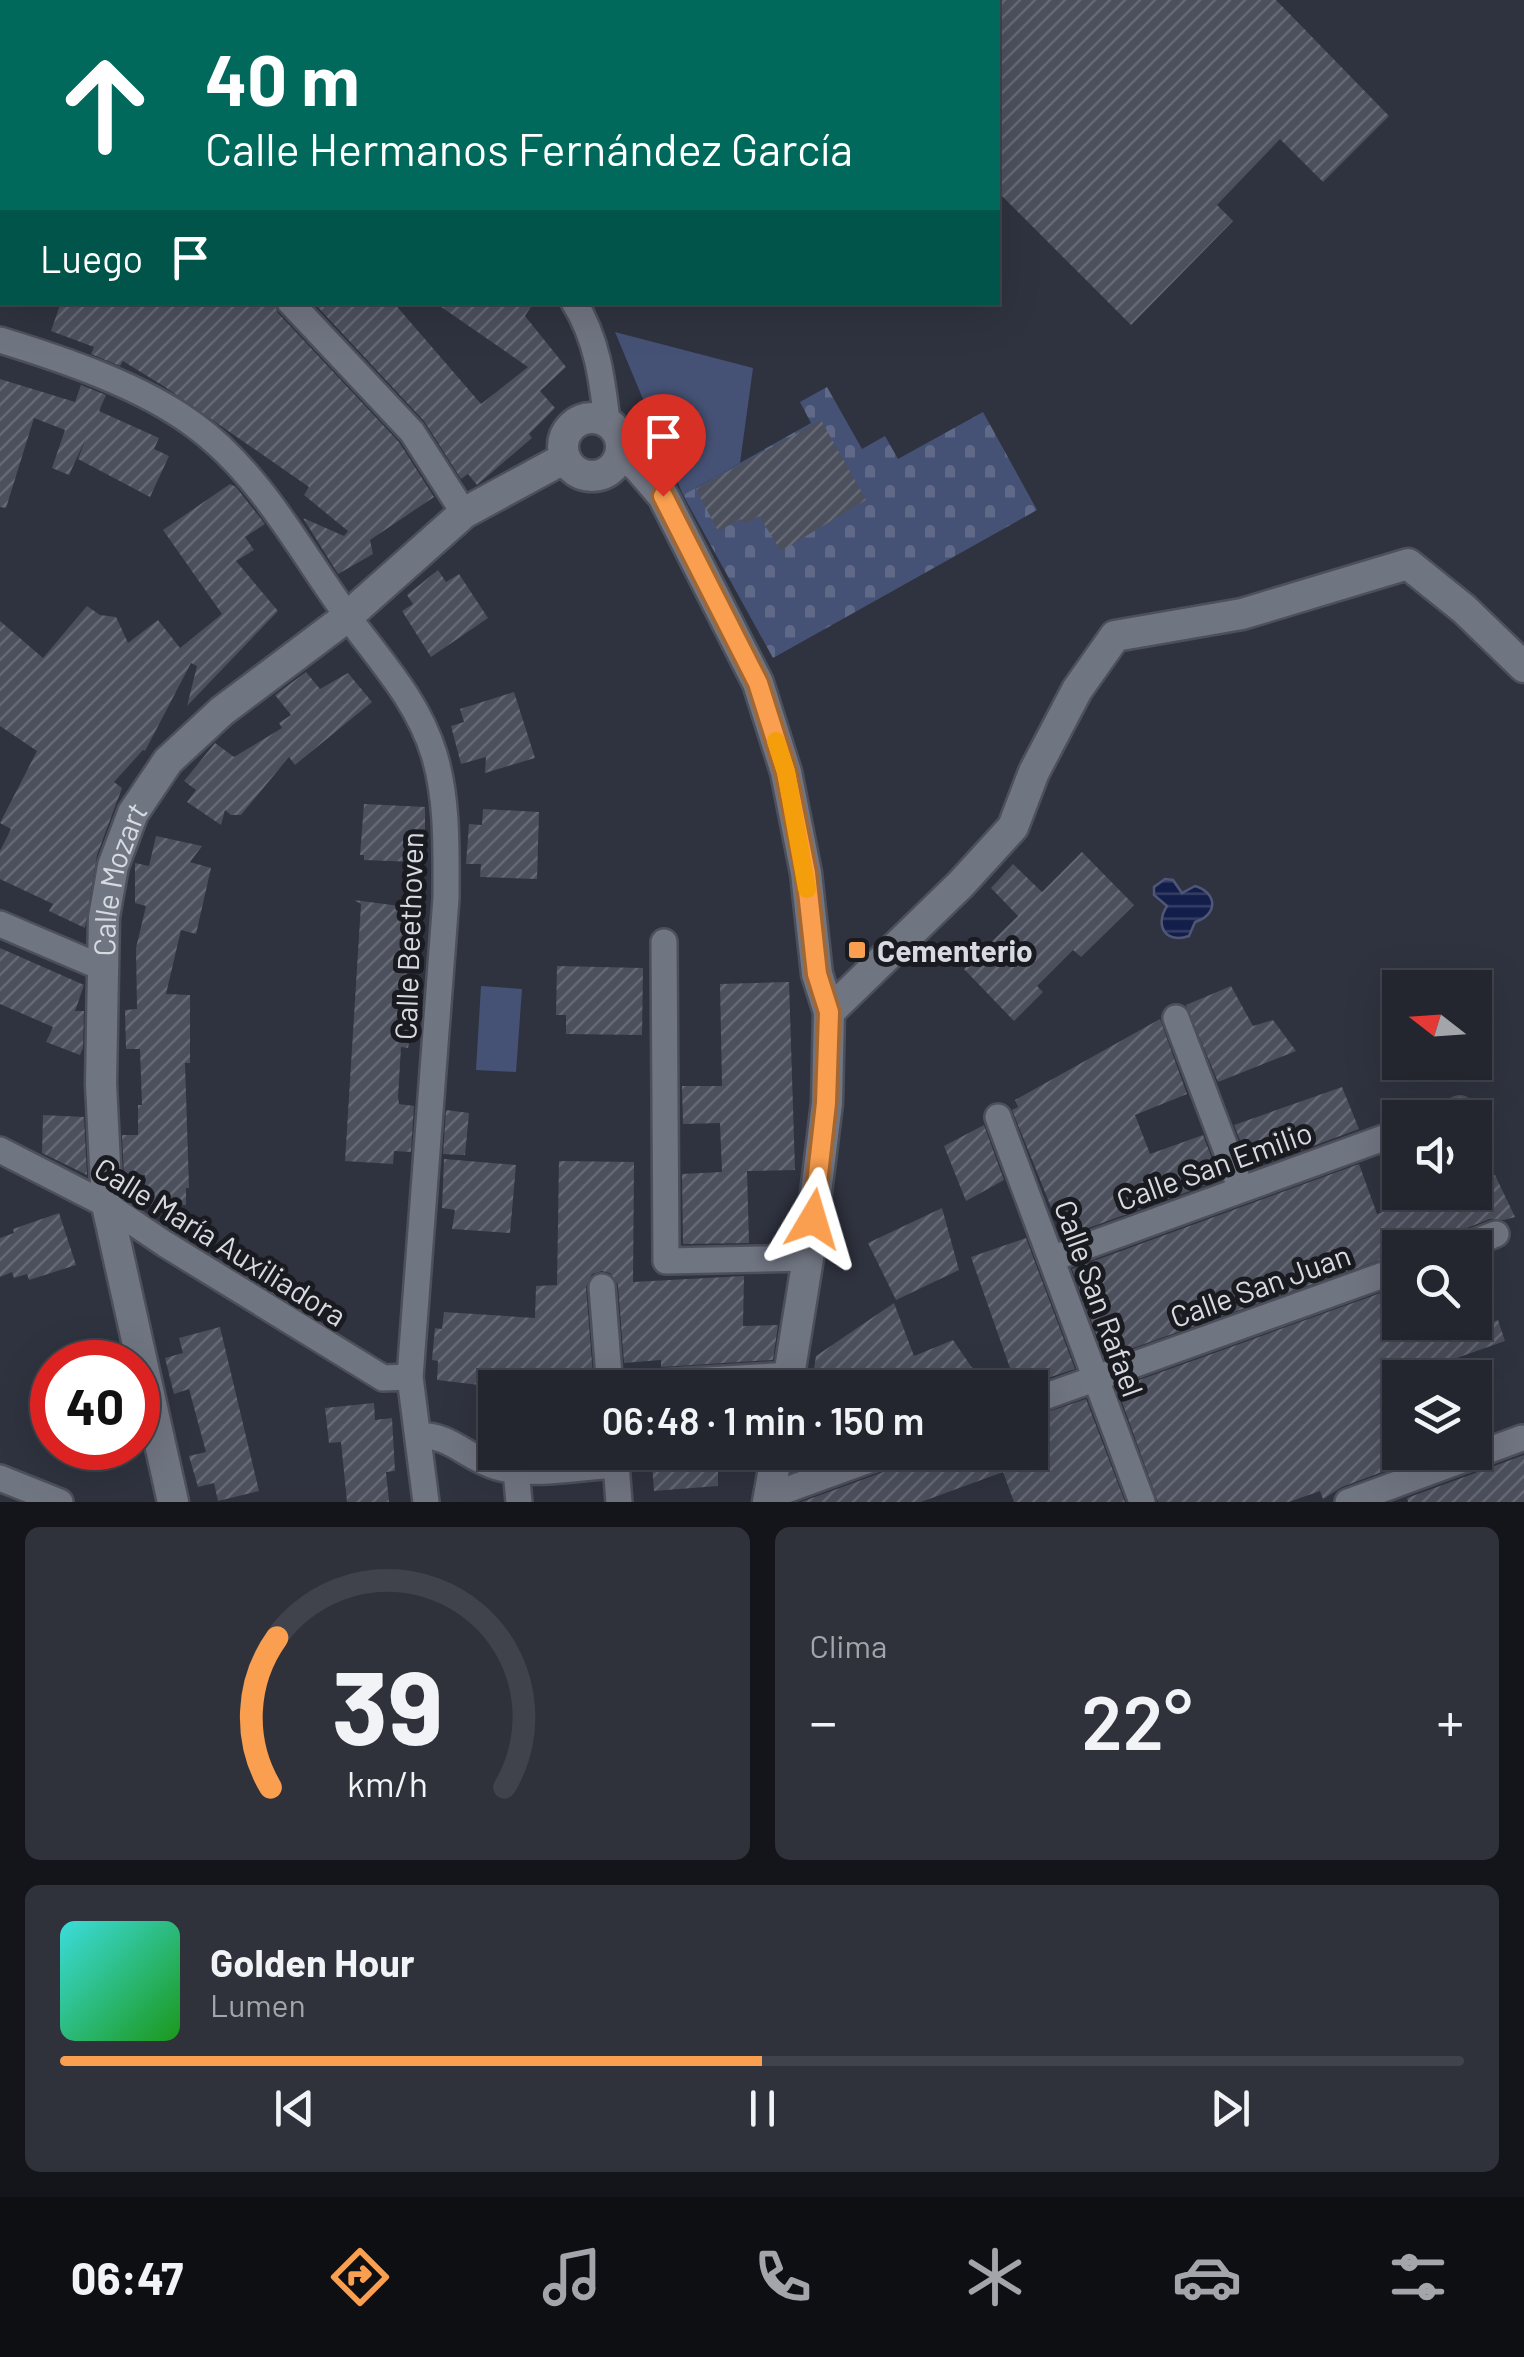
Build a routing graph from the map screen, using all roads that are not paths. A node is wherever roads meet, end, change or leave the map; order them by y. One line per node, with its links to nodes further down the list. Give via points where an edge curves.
1 (293, 305): 7 (street, via 412,432)
2 (576, 305): 4 (street, via 600,364)
3 (0, 340): 8 (street, Calle Beethoven, via 71,362 194,424 240,466)
4 (607, 421): 5 (street, via 619,434); 6 (street, via 592,417 574,424 564,440)
5 (622, 454): 6 (street, via 614,468 597,476 578,473); 13 (street, via 663,496 758,683 786,772 817,974)
6 (565, 458): 7 (street, Calle Mozart)
7 (464, 513): 8 (street, Calle Mozart)
8 (347, 616): 12 (street, Calle Mozart, via 168,761 133,812 114,866); 28 (street, Calle Beethoven, via 412,702 435,756 445,819 446,898)
9 (1524, 668): 13 (street, via 1408,564 1242,614 1116,636 1068,707 1013,826)
10 (0, 924): 12 (street)
11 (664, 942): 22 (street, via 666,1260)
12 (103, 968): 19 (street, Calle Mozart)
13 (829, 1012): 22 (street)
14 (1176, 1018): 18 (street)
15 (998, 1117): 23 (street, Calle San Rafael)
16 (1382, 1139): 18 (street, Calle San Emilio)
17 (0, 1150): 19 (street, Calle María Auxiliadora)
18 (1242, 1190): 23 (street, Calle San Emilio)
19 (108, 1205): 28 (street, Calle María Auxiliadora, via 383,1378); 41 (street, Calle Mozart)
20 (1496, 1234): 21 (street)
21 (1492, 1236)
22 (808, 1258): 27 (street)
23 (1051, 1258): 29 (street, Calle San Rafael)
24 (1382, 1276): 29 (street, Calle San Juan)
25 (602, 1287): 26 (street)
26 (609, 1370)
27 (790, 1370)
28 (410, 1377): 31 (street, Calle Beethoven)
29 (1096, 1379): 30 (street, Calle San Juan); 45 (street, Calle San Rafael)
30 (1048, 1396)
31 (418, 1436): 37 (street, via 436,1434 492,1466); 42 (street, Calle Beethoven)
32 (1522, 1438): 46 (street)
33 (524, 1470): 37 (street)
34 (617, 1470): 44 (street)
35 (773, 1470): 39 (street)
36 (844, 1470): 39 (street)
37 (516, 1471): 43 (street)
38 (0, 1478): 40 (street)
39 (769, 1499)
40 (60, 1502)
41 (174, 1502)
42 (426, 1502)
43 (518, 1502)
44 (619, 1502)
45 (1142, 1502)
46 (1348, 1502)

